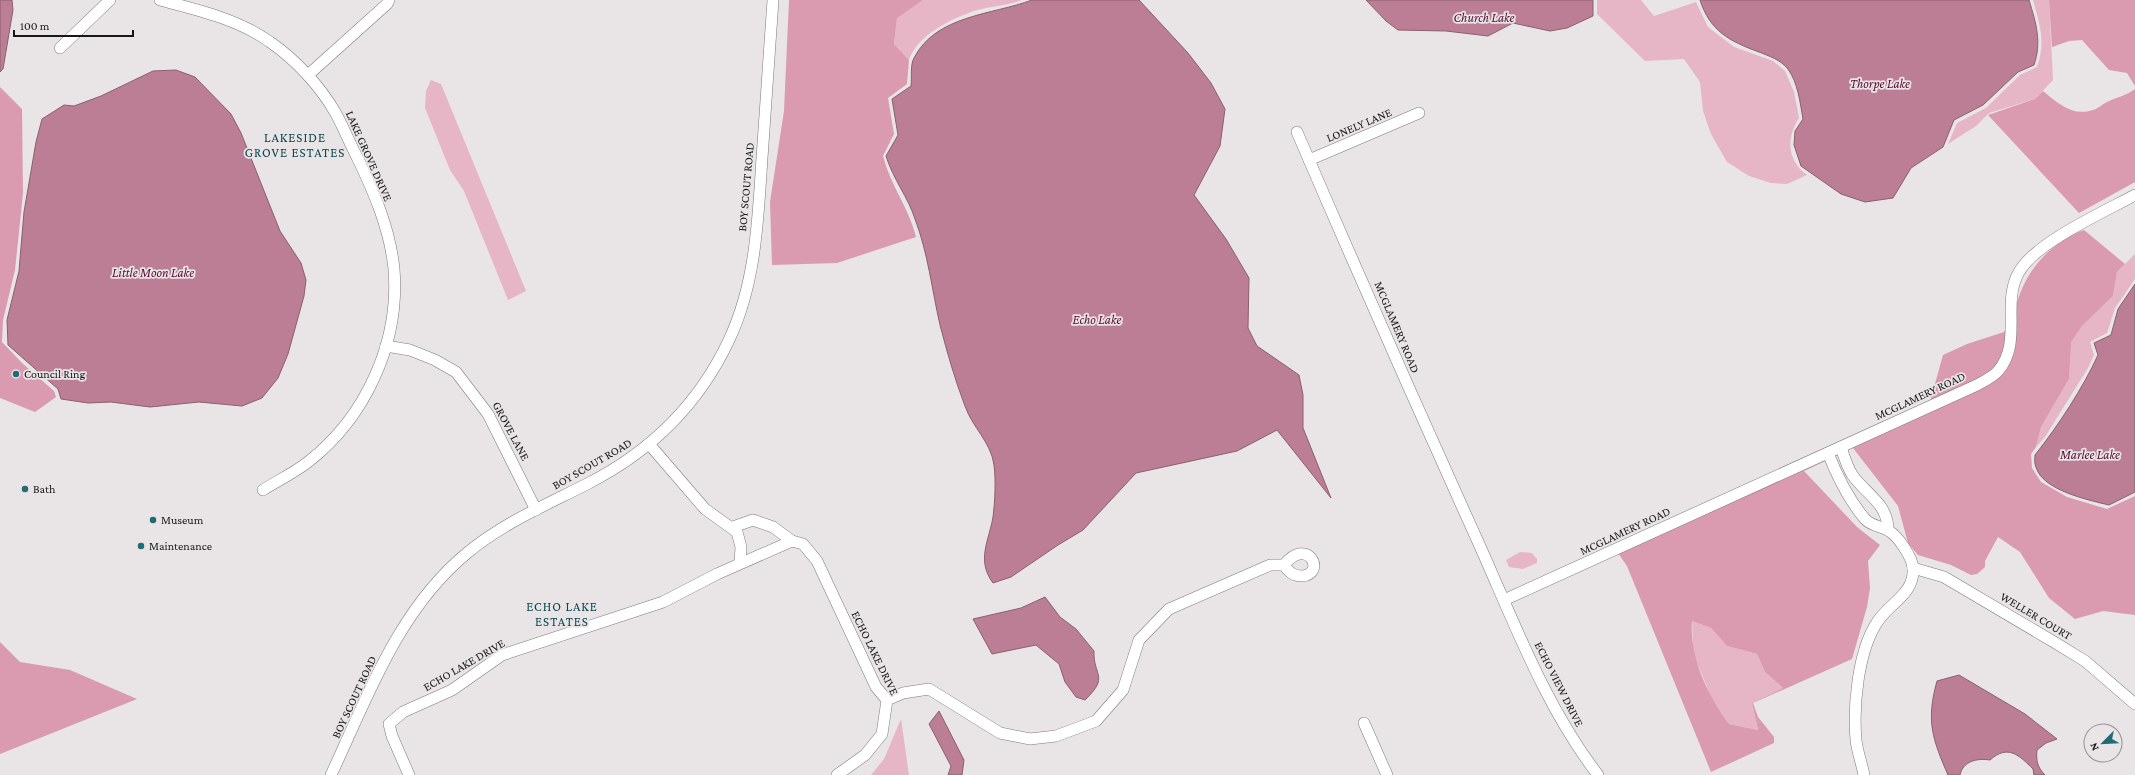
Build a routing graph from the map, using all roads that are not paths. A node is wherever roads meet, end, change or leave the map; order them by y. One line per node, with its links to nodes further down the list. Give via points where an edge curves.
1 (110, 0): 5 (street)
2 (160, 0): 6 (street, LAKE GROVE DRIVE, via 228,19 271,42)
3 (388, 0): 6 (street, via 387,4)
4 (773, 0): 12 (street, BOY SCOUT ROAD, via 756,230 745,297 730,339 707,379 686,408)
5 (60, 48)
6 (308, 75): 11 (street, LAKE GROVE DRIVE, via 334,111 374,193 389,239 394,269 394,310)
7 (1419, 113): 9 (street, LONELY LANE)
8 (1297, 132): 9 (street, MCGLAMERY ROAD)
9 (1309, 160): 23 (street, MCGLAMERY ROAD)
10 (2135, 195): 13 (street, MCGLAMERY ROAD, via 2045,245 2032,255 2019,272 2012,291 2011,342 2008,356 1997,372 1977,384)
11 (386, 346): 15 (street, LAKE GROVE DRIVE, via 370,389 342,431 307,463); 16 (street, GROVE LANE, via 410,350 456,372 488,414)
12 (650, 444): 16 (street, BOY SCOUT ROAD, via 616,468); 17 (street, via 705,509)
13 (1841, 447): 14 (street, MCGLAMERY ROAD); 18 (street, via 1853,475 1882,505 1888,520)
14 (1828, 453): 18 (street, via 1836,473 1866,521); 23 (street, MCGLAMERY ROAD)
15 (262, 490)
16 (536, 510): 27 (street, BOY SCOUT ROAD, via 499,529 470,550 438,580 420,602 398,635)
17 (733, 527): 19 (street, ECHO LAKE DRIVE, via 753,520 773,527); 20 (street, via 741,541)
18 (1888, 530): 22 (street, via 1909,556)
19 (792, 541): 20 (street, ECHO LAKE DRIVE); 24 (street, ECHO LAKE DRIVE, via 803,544 817,561 876,687)
20 (740, 563): 28 (street, ECHO LAKE DRIVE, via 663,602 502,655 452,690 403,712 389,724)
21 (1284, 565): 24 (street, via 1270,565 1169,609 1139,640 1123,690 1096,721 1056,736 1030,739 1000,733 929,690 903,693)
22 (1913, 568): 25 (street, WELLER COURT, via 1944,577 2054,642 2085,661); 32 (street, via 1911,585 1876,624 1864,657 1854,707 1856,741)
23 (1504, 600): 31 (street, ECHO VIEW DRIVE, via 1544,688 1581,752)
24 (887, 700): 29 (street, ECHO LAKE DRIVE, via 882,734 865,755)
25 (2135, 704)
26 (1364, 723): 30 (street)
27 (331, 775)
28 (409, 775)
29 (837, 775)
30 (1387, 775)
31 (1598, 775)
32 (1864, 775)

